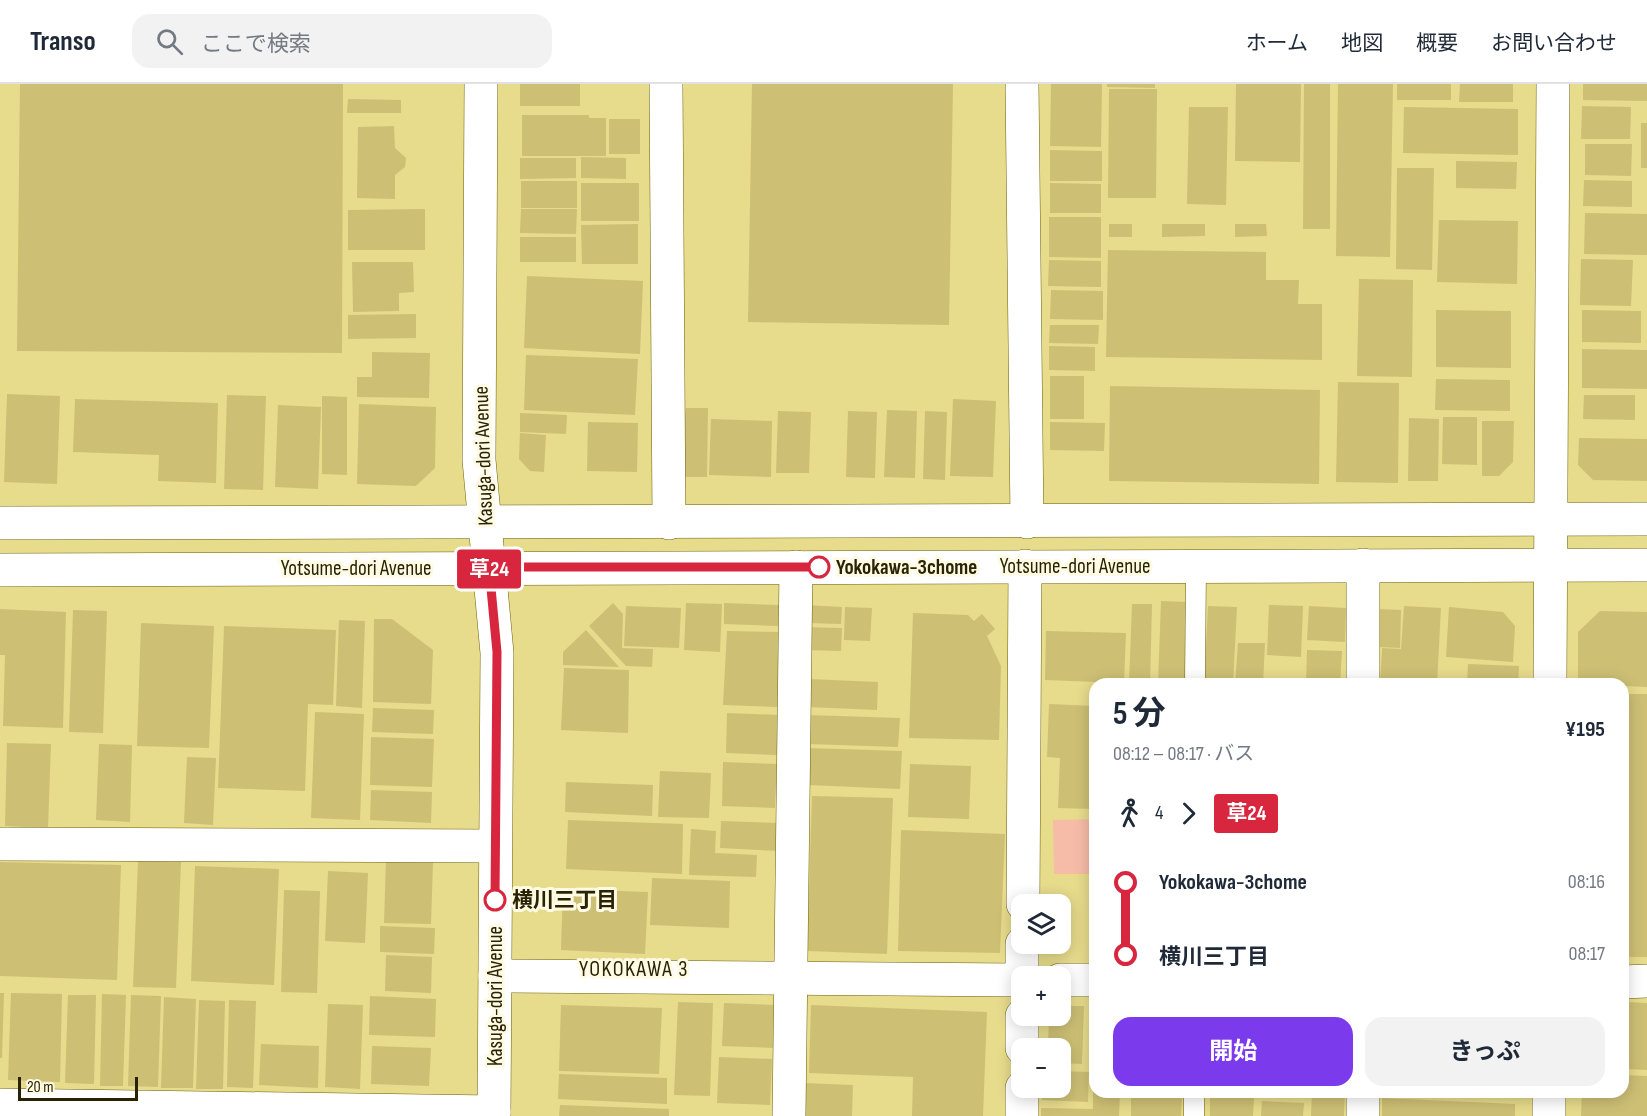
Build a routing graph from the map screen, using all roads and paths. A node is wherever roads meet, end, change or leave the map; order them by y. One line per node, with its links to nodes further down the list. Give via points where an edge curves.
1 (481, 84): 9 (street, Kasuga-dori Avenue, via 479,460)
2 (666, 84): 10 (street)
3 (1022, 84): 7 (street)
4 (1553, 84): 5 (street)
5 (1551, 519): 6 (street, Yotsume-dori Avenue); 7 (street, Yotsume-dori Avenue); 12 (street)
6 (1647, 519)
7 (1027, 522): 10 (street, Yotsume-dori Avenue)
8 (0, 523): 9 (street, Yotsume-dori Avenue)
9 (485, 523): 10 (street, Yotsume-dori Avenue); 16 (street, Kasuga-dori Avenue)
10 (669, 523)
11 (1363, 565): 12 (street, Yotsume-dori Avenue); 15 (street, Yotsume-dori Avenue); 20 (street)
12 (1551, 565): 13 (street, Yotsume-dori Avenue); 21 (street)
13 (1647, 565)
14 (1025, 566): 15 (street, Yotsume-dori Avenue); 17 (street, Yotsume-dori Avenue); 24 (street)
15 (1196, 566): 19 (lane)
16 (489, 567): 17 (street, Yotsume-dori Avenue); 18 (street, Yotsume-dori Avenue); 23 (street, Kasuga-dori Avenue, via 497,652)
17 (796, 567): 26 (street)
18 (0, 570)
19 (1195, 678)
20 (1363, 678)
21 (1550, 678)
22 (0, 844): 23 (street)
23 (495, 846): 25 (street, Kasuga-dori Avenue)
24 (1023, 894)
25 (495, 976): 26 (street); 38 (street, Kasuga-dori Avenue)
26 (791, 978): 27 (street); 39 (street)
27 (1011, 978)
28 (1071, 980): 29 (street)
29 (1089, 980)
30 (1647, 981): 31 (street)
31 (1629, 982)
32 (1022, 1098): 40 (street)
33 (1194, 1098): 41 (lane)
34 (1363, 1098): 42 (street)
35 (1549, 1098): 43 (street)
36 (0, 1105): 37 (street)
37 (143, 1111): 38 (street)
38 (494, 1114)
39 (789, 1116)
40 (1022, 1116)
41 (1194, 1116)
42 (1363, 1116)
43 (1549, 1116)

